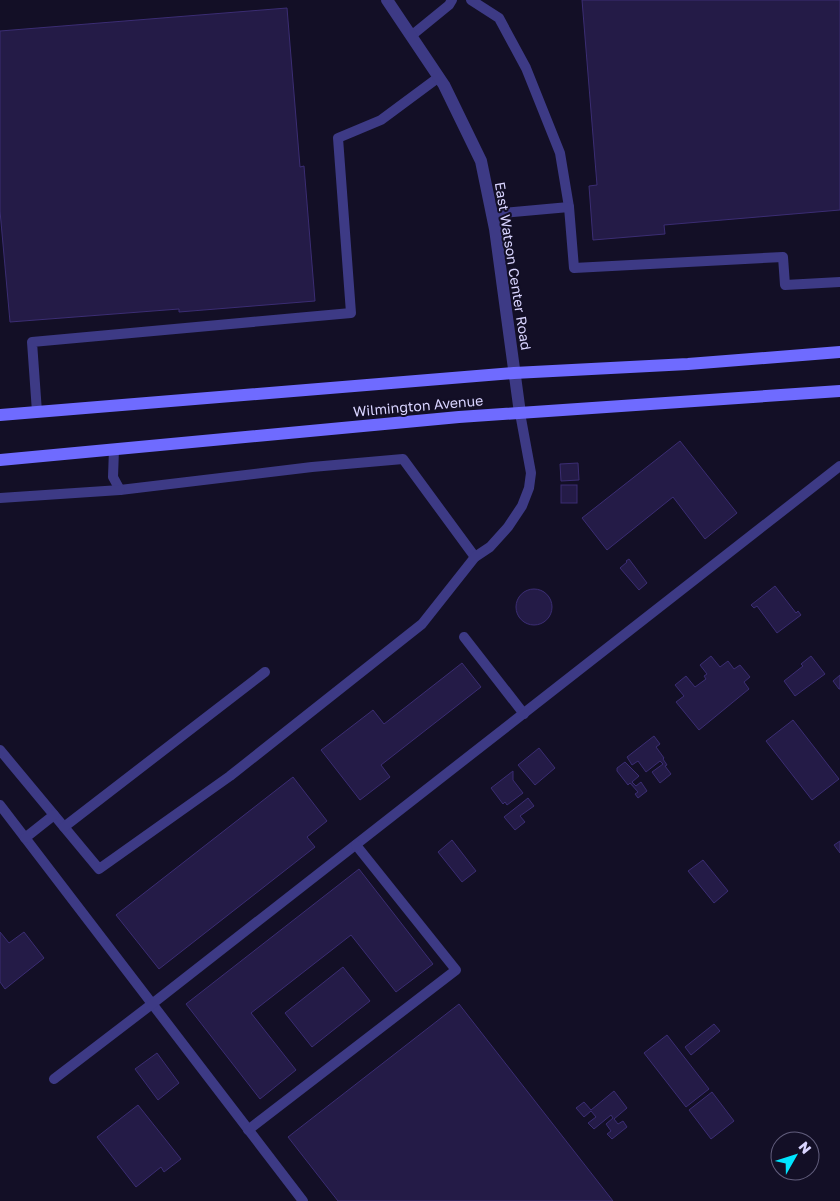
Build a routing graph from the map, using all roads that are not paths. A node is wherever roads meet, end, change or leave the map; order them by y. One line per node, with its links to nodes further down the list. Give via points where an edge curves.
1 (387, 0): 4 (street, East Watson Center Road)
2 (452, 0): 4 (lane)
3 (471, 0): 6 (lane, via 499,18 526,68 560,153)
4 (412, 36): 5 (street, East Watson Center Road)
5 (439, 78): 7 (street, East Watson Center Road, via 481,161); 12 (lane, via 381,120 338,138 350,313 32,342)
6 (569, 206): 7 (lane); 8 (lane, via 574,268 783,257 785,284)
7 (492, 214): 10 (street, East Watson Center Road)
8 (840, 282)
9 (840, 352): 10 (main road, Wilmington Avenue)
10 (514, 373): 12 (main road, Wilmington Avenue); 13 (street, East Watson Center Road)
11 (840, 391): 13 (main road, Wilmington Avenue)
12 (37, 412): 14 (main road, Wilmington Avenue)
13 (520, 413): 15 (main road, Wilmington Avenue); 20 (lane, via 531,473 529,488 508,528)
14 (0, 415)
15 (114, 449): 16 (main road, Wilmington Avenue); 18 (lane, via 113,477)
16 (0, 460)
17 (840, 466): 23 (lane)
18 (120, 490): 19 (lane); 20 (lane, via 403,459)
19 (0, 498)
20 (476, 557): 27 (lane, via 422,624 230,776 99,870)
21 (464, 637): 23 (lane)
22 (264, 672): 27 (lane)
23 (524, 714): 29 (lane)
24 (0, 750): 26 (lane)
25 (0, 805): 28 (lane)
26 (54, 815): 27 (lane); 28 (lane)
27 (64, 827)
28 (25, 838): 30 (lane)
29 (356, 845): 30 (lane); 32 (lane, via 456,970)
30 (152, 1004): 31 (lane); 32 (lane)
31 (54, 1079)
32 (248, 1130): 33 (lane)
33 (303, 1201)

